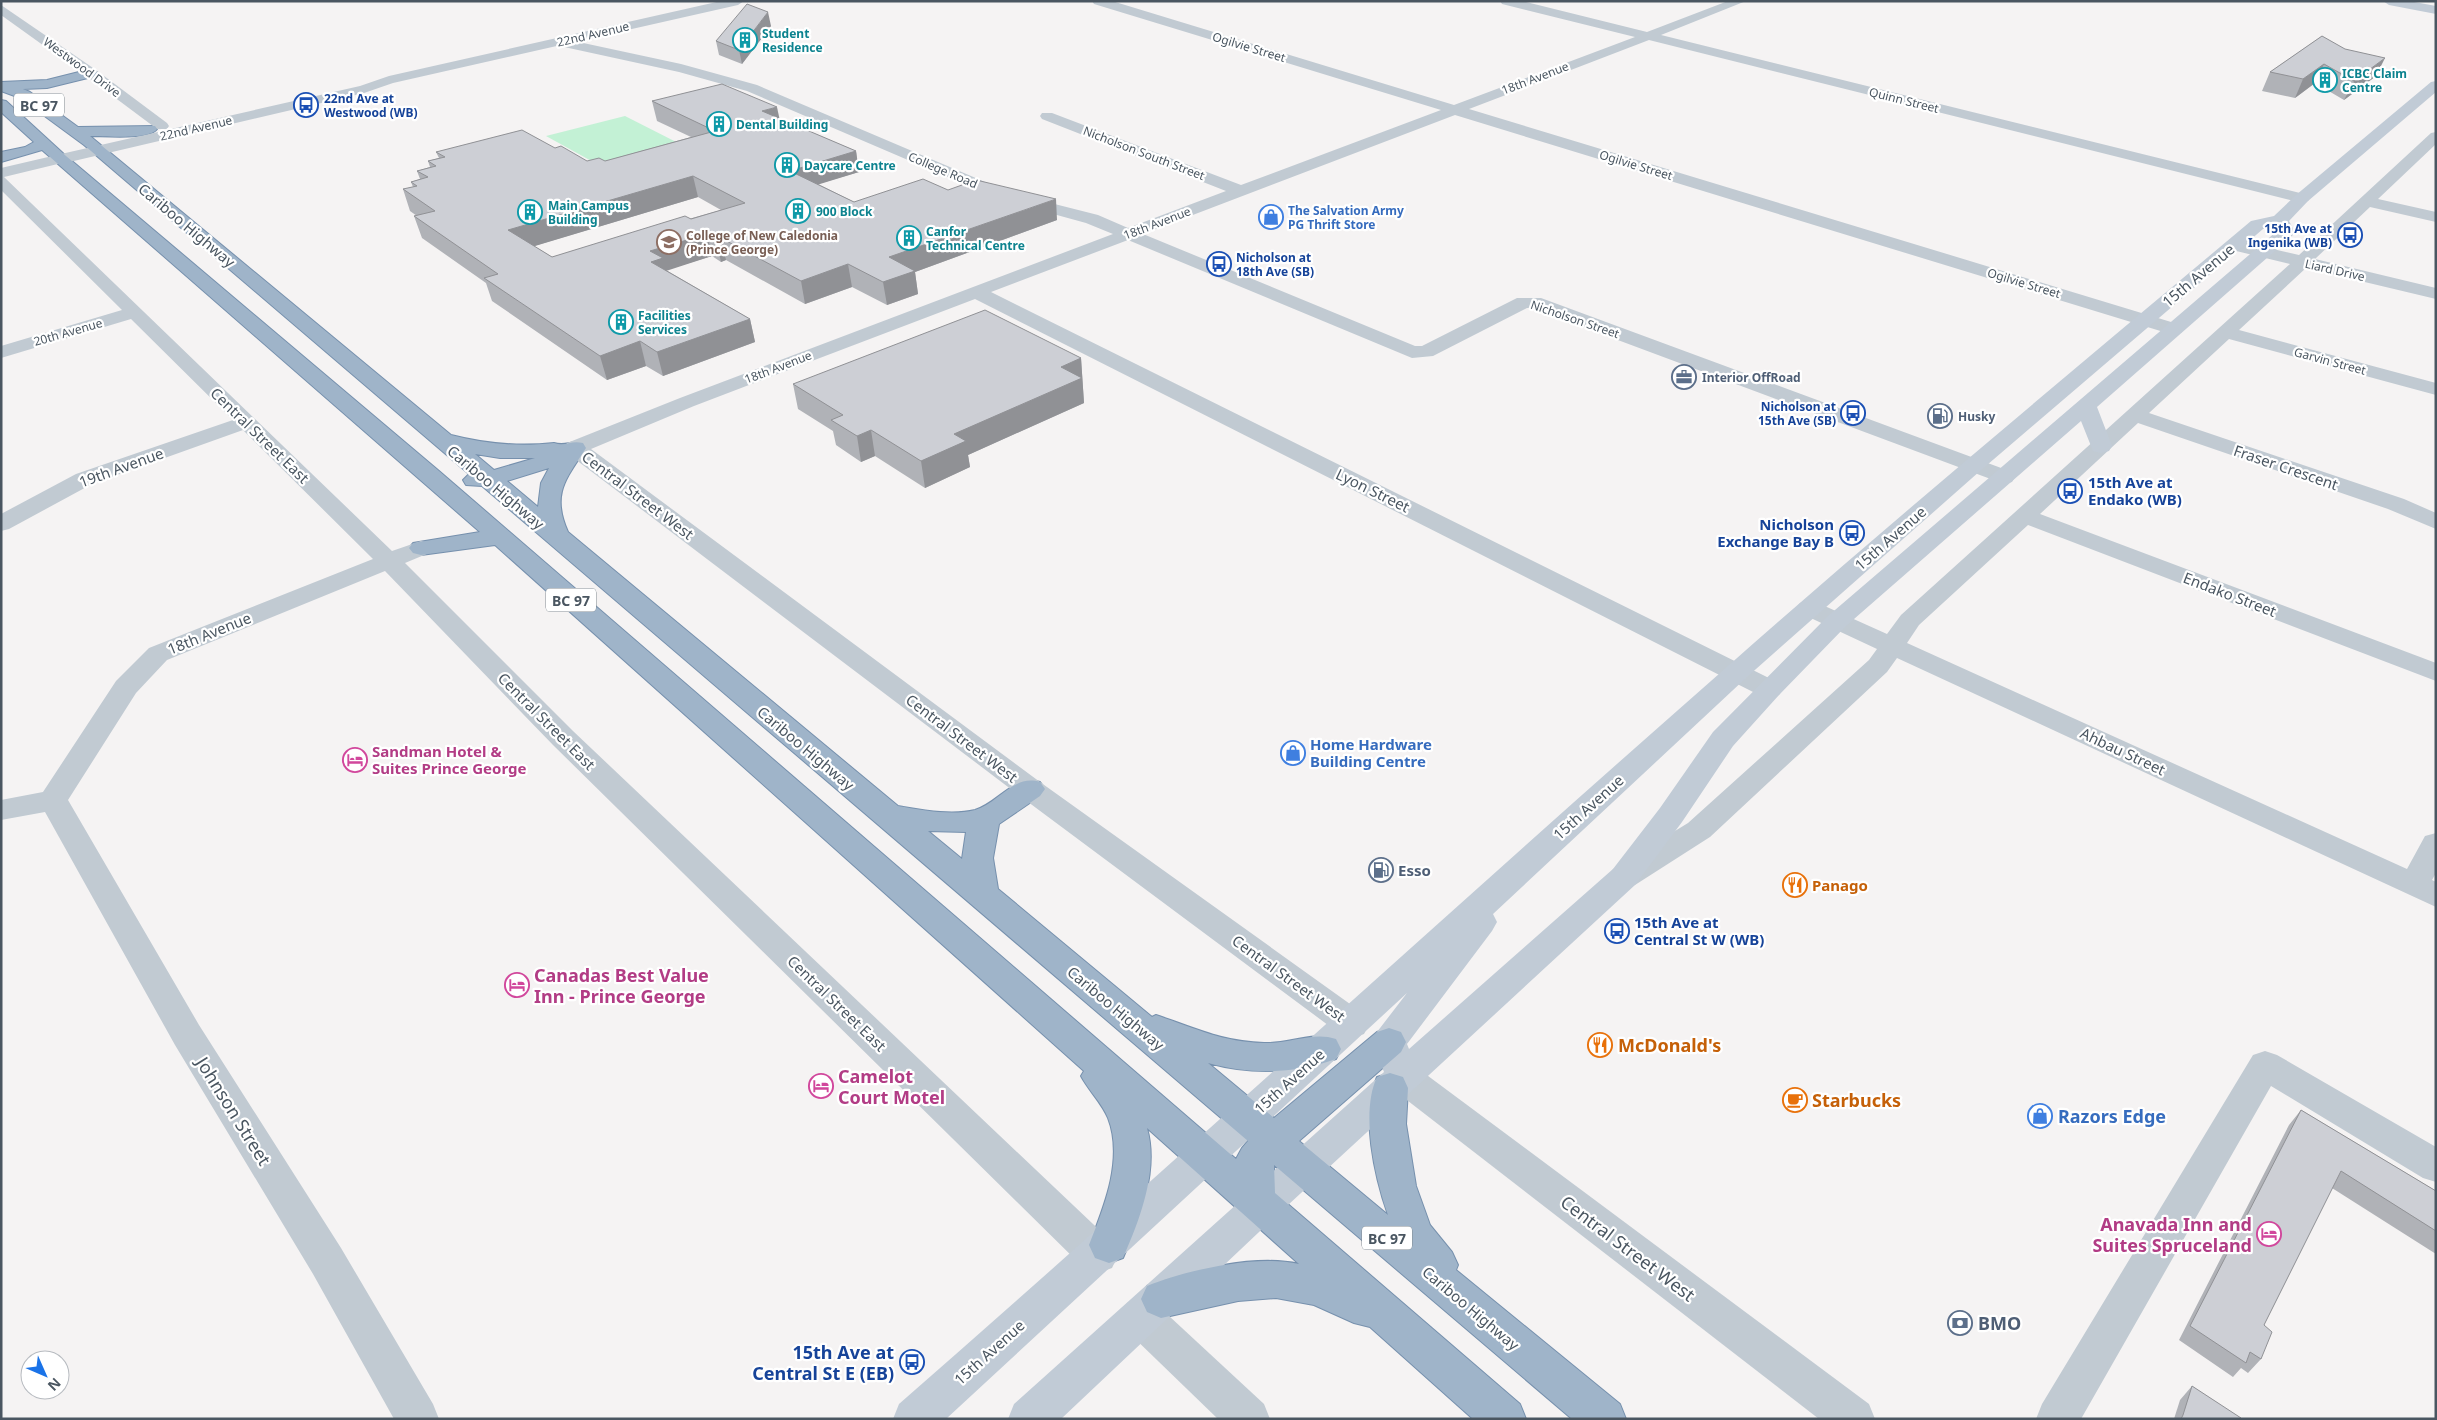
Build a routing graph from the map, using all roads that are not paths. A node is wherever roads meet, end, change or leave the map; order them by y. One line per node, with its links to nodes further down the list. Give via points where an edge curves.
1 (737, 1): 11 (street, 22nd Avenue)
2 (1098, 1): 19 (street, Ogilvie Street)
3 (1506, 1): 10 (street, Quinn Street)
4 (1740, 1): 10 (street, 18th Avenue)
5 (2389, 1): 9 (main road)
6 (2426, 1): 7 (main road)
7 (2436, 3)
8 (1, 9): 12 (street, Westwood Drive)
9 (2436, 10)
10 (1648, 36): 19 (street, 18th Avenue); 31 (street, Quinn Street)
11 (560, 42): 14 (street, 22nd Avenue); 35 (street, College Road, via 681,68 752,88 1004,196 1092,219)
12 (91, 73): 13 (highway); 21 (street, Westwood Drive)
13 (68, 80): 16 (highway, via 32,86); 18 (highway, via 48,90)
14 (389, 80): 21 (street, 22nd Avenue, via 356,83); 24 (street, 22nd Avenue, via 364,89)
15 (2436, 85): 31 (main road)
16 (2, 86): 18 (highway, Cariboo Highway / BC 97)
17 (1, 104): 25 (highway, Cariboo Highway / BC 97)
18 (38, 104): 22 (highway, Cariboo Highway / BC 97)
19 (1454, 110): 30 (street, 18th Avenue); 42 (street, Ogilvie Street)
20 (1047, 116): 30 (street, Nicholson South Street)
21 (156, 127): 22 (highway, via 124,132); 24 (street, 22nd Avenue)
22 (73, 132): 24 (highway, Cariboo Highway / BC 97)
23 (2434, 140): 32 (street, 15th Avenue)
24 (94, 146): 25 (street, 22nd Avenue); 50 (highway, Cariboo Highway / BC 97)
25 (52, 151): 26 (highway, via 30,150); 27 (street, 22nd Avenue); 28 (street, 22nd Avenue); 54 (highway, Cariboo Highway / BC 97)
26 (1, 157)
27 (1, 162)
28 (1, 173)
29 (1, 181): 41 (street, Central Street East)
30 (1241, 191): 35 (street, 18th Avenue)
31 (2302, 198): 34 (main road)
32 (2365, 201): 33 (street); 38 (street, 15th Avenue)
33 (2436, 217)
34 (2280, 220): 36 (main road, 15th Avenue, via 2257,225); 37 (main road, 15th Avenue, via 2286,232)
35 (1126, 234): 39 (street, 18th Avenue); 53 (street, Nicholson Street, via 1412,352 1426,352 1524,302 1534,302)
36 (2234, 245): 37 (street, Liard Drive); 42 (main road, 15th Avenue)
37 (2263, 252): 38 (street, Liard Drive); 43 (main road, 15th Avenue)
38 (2302, 262): 40 (street, Liard Drive); 44 (street, 15th Avenue)
39 (976, 292): 52 (street, 18th Avenue, via 687,402); 68 (street, Lyon Street)
40 (2436, 294)
41 (136, 312): 45 (street, 20th Avenue); 49 (street, Central Street East)
42 (2145, 320): 43 (street, Ogilvie Street); 53 (main road, 15th Avenue)
43 (2174, 329): 47 (main road, 15th Avenue)
44 (2225, 332): 46 (street, Garvin Street); 48 (street, 15th Avenue)
45 (1, 352)
46 (2436, 389)
47 (2086, 406): 51 (main road); 55 (main road, 15th Avenue)
48 (2134, 416): 51 (street, 15th Avenue); 59 (street, Fraser Crescent, via 2396,504)
49 (246, 422): 60 (street, 19th Avenue, via 84,479); 64 (street, Central Street East)
50 (436, 436): 52 (highway, via 479,450 507,453); 56 (highway, Cariboo Highway / BC 97)
51 (2101, 446): 58 (street, 15th Avenue)
52 (576, 448): 56 (highway, via 526,470); 62 (highway, via 553,478 548,496 550,518); 71 (street, Central Street West)
53 (1972, 466): 55 (street, Nicholson Street); 65 (main road, 15th Avenue)
54 (431, 476): 56 (highway, via 461,481); 57 (highway, Cariboo Highway / BC 97)
55 (2004, 477): 66 (main road, 15th Avenue)
56 (486, 478): 62 (highway, Cariboo Highway / BC 97)
57 (466, 508): 61 (highway, Cariboo Highway / BC 97); 63 (highway, via 459,520)
58 (2025, 516): 67 (street, 15th Avenue, via 1910,620); 69 (street, Endako Street)
59 (2436, 522)
60 (1, 524)
61 (500, 538): 63 (highway, via 478,538); 84 (highway, Cariboo Highway / BC 97)
62 (560, 540): 74 (highway, Cariboo Highway / BC 97)
63 (421, 548): 64 (street, 18th Avenue)
64 (389, 561): 72 (street, 18th Avenue, via 158,654 126,686); 92 (street, Central Street East, via 563,738)
65 (1810, 608): 66 (street, Ahbau Street); 68 (main road, 15th Avenue)
66 (1837, 622): 67 (street, Ahbau Street); 70 (main road, 15th Avenue)
67 (1892, 646): 77 (street, 15th Avenue, via 1878,666 1700,830); 79 (street, Ahbau Street)
68 (1738, 671): 70 (street, Lyon Street); 78 (main road, 15th Avenue)
69 (2436, 673)
70 (1770, 689): 77 (main road, 15th Avenue, via 1723,739 1672,815)
71 (1030, 789): 75 (highway); 82 (street, Central Street West)
72 (53, 800): 73 (street); 96 (street, Johnson Street, via 187,1035 327,1261)
73 (1, 810)
74 (884, 814): 75 (highway, via 922,821 953,822); 80 (highway, Cariboo Highway / BC 97)
75 (986, 817): 80 (highway, via 978,838 975,860)
76 (2436, 844): 79 (street)
77 (1624, 877): 86 (main road, 15th Avenue)
78 (1500, 888): 82 (main road, 15th Avenue); 83 (main road, via 1480,924)
79 (2425, 889)
80 (985, 899): 81 (highway, Cariboo Highway / BC 97)
81 (1118, 1010): 85 (highway, via 1181,1042 1228,1055 1280,1058); 87 (highway, Cariboo Highway / BC 97)
82 (1352, 1024): 85 (main road, 15th Avenue)
83 (1389, 1042): 86 (main road); 87 (highway)
84 (1077, 1044): 88 (highway, Cariboo Highway / BC 97); 92 (highway, via 1126,1117 1130,1141 1124,1206)
85 (1324, 1049): 87 (main road, 15th Avenue)
86 (1397, 1083): 90 (main road, 15th Avenue); 94 (highway, via 1388,1124 1397,1186 1414,1234); 102 (street, Central Street West)
87 (1260, 1129): 88 (main road, 15th Avenue); 90 (highway, Cariboo Highway / BC 97); 91 (highway, via 1255,1189)
88 (1205, 1157): 91 (highway, Cariboo Highway / BC 97); 92 (main road, 15th Avenue)
89 (2436, 1166): 103 (street, via 2265,1065)
90 (1303, 1168): 91 (main road, 15th Avenue); 94 (highway, Cariboo Highway / BC 97)
91 (1261, 1204): 93 (main road, 15th Avenue); 95 (highway, Cariboo Highway / BC 97)
92 (1103, 1250): 97 (main road, 15th Avenue)
93 (1151, 1308): 95 (highway, via 1234,1283 1283,1280 1313,1286); 98 (main road, 15th Avenue); 99 (street)
94 (1472, 1308): 101 (highway, Cariboo Highway / BC 97)
95 (1395, 1322): 100 (highway, Cariboo Highway / BC 97)
96 (418, 1419)
97 (914, 1419)
98 (1029, 1419)
99 (1249, 1419)
100 (1505, 1419)
101 (1605, 1419)
102 (1854, 1419)
103 (2057, 1419)

